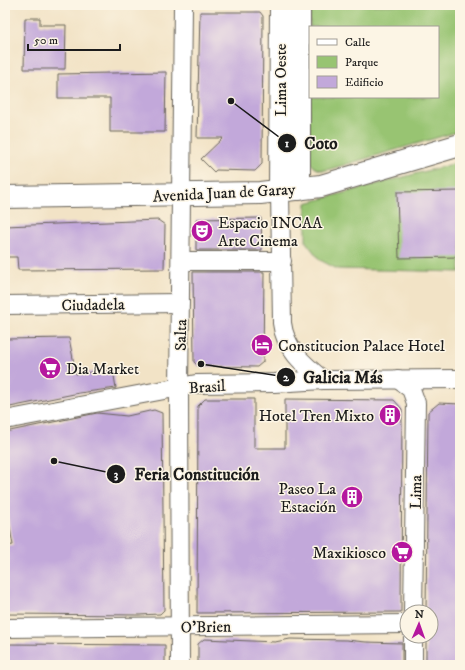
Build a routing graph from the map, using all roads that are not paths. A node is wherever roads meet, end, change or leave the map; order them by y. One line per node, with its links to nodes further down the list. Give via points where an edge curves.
1 (183, 5): 6 (street, Salta)
2 (281, 5): 5 (main road, Lima Oeste)
3 (299, 5): 5 (main road, Lima Oeste)
4 (460, 145): 5 (main road, Avenida Juan de Garay, via 320,186)
5 (289, 190): 6 (main road, Avenida Juan de Garay); 9 (street, Lima Oeste)
6 (182, 195): 7 (main road, Avenida Juan de Garay); 8 (street, Salta)
7 (5, 197)
8 (181, 261): 9 (street); 10 (street, Salta)
9 (282, 261): 14 (street, Lima Oeste, via 282,323 285,337 292,351 305,366)
10 (180, 303): 11 (street, Ciudadela); 15 (street, Salta)
11 (5, 305)
12 (398, 379): 13 (street, Brasil); 14 (street, Brasil); 17 (street, Lima, via 411,389 416,398)
13 (460, 379)
14 (323, 380): 15 (street, Brasil, via 196,384)
15 (179, 388): 16 (street, Brasil); 19 (street, Salta)
16 (5, 420)
17 (414, 604)
18 (399, 624): 19 (street, O'Brien)
19 (180, 626): 20 (street, O'Brien); 22 (street, Salta)
20 (5, 628)
21 (413, 644): 23 (street)
22 (180, 665)
23 (413, 665)

